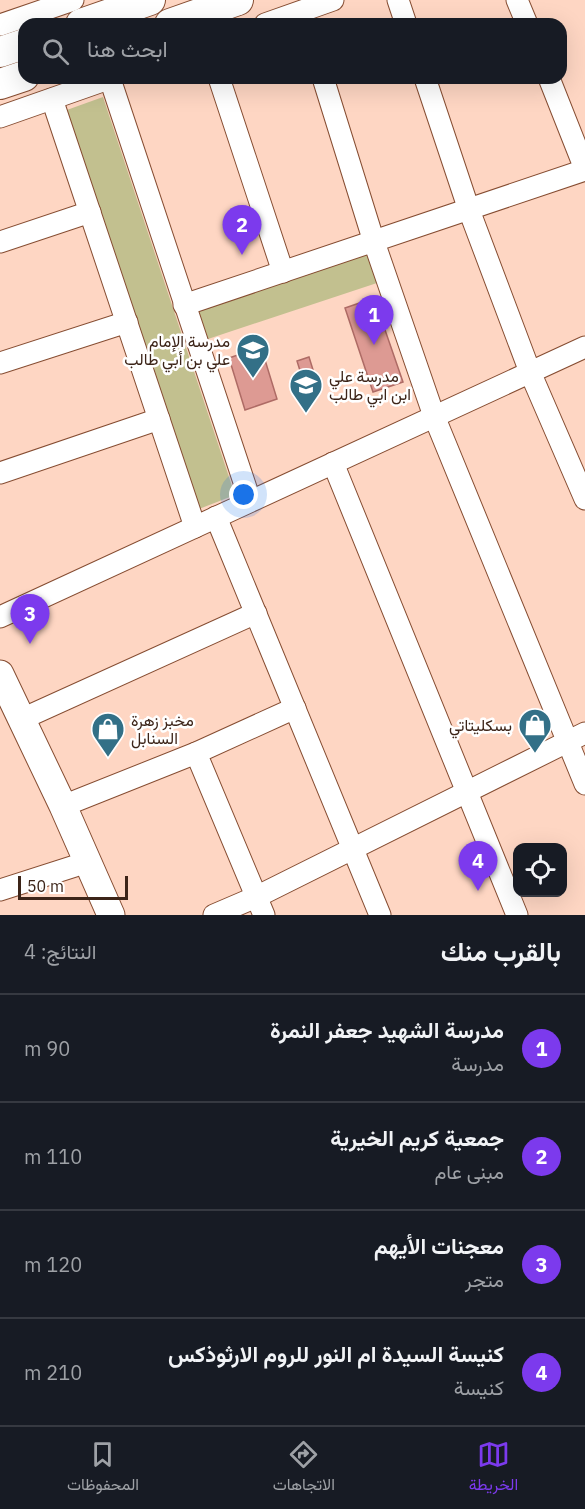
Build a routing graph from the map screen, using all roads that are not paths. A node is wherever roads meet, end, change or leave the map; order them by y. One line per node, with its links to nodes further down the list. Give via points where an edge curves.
1 (73, 0): 8 (street)
2 (150, 0): 9 (highway)
3 (237, 0): 10 (highway)
4 (333, 0): 7 (street)
5 (398, 0): 11 (street)
6 (517, 0): 12 (street)
7 (304, 17)
8 (27, 18)
9 (98, 18)
10 (187, 18)
11 (404, 18)
12 (524, 18)
13 (18, 21): 14 (street)
14 (0, 25)
15 (18, 26): 16 (highway)
16 (0, 52)
17 (18, 78): 18 (highway)
18 (0, 84)
19 (93, 84): 25 (street)
20 (112, 84): 33 (street)
21 (221, 84): 32 (street)
22 (325, 84): 31 (street)
23 (426, 84): 28 (street)
24 (551, 84): 27 (street)
25 (52, 99): 26 (street); 29 (street)
26 (0, 117)
27 (585, 170): 28 (street)
28 (469, 210): 31 (street); 37 (street)
29 (90, 212): 30 (street); 34 (street)
30 (0, 242)
31 (374, 242): 32 (street); 38 (street)
32 (283, 272): 33 (street)
33 (184, 304): 43 (street)
34 (127, 322): 36 (street); 39 (street)
35 (585, 347): 37 (street)
36 (0, 363)
37 (530, 372): 38 (street); 42 (street)
38 (434, 416): 40 (street); 51 (street)
39 (159, 419): 41 (street); 45 (street)
40 (333, 462): 43 (street); 54 (street)
41 (0, 473)
42 (585, 499)
43 (250, 500): 44 (street)
44 (216, 517): 45 (street); 46 (street)
45 (195, 527): 47 (street)
46 (256, 613): 49 (street); 50 (street)
47 (0, 617)
48 (0, 674): 50 (main road)
49 (295, 708): 52 (street); 56 (street)
50 (11, 715): 55 (main road); 57 (main road)
51 (576, 737): 53 (street); 54 (street)
52 (196, 753): 55 (street); 59 (street)
53 (585, 784)
54 (467, 792): 56 (street); 64 (street)
55 (63, 806): 61 (main road)
56 (353, 849): 59 (street); 63 (street)
57 (75, 866): 58 (street); 60 (main road)
58 (0, 890)
59 (260, 906): 62 (street)
60 (98, 915)
61 (111, 915)
62 (214, 915)
63 (380, 915)
64 (517, 915)

